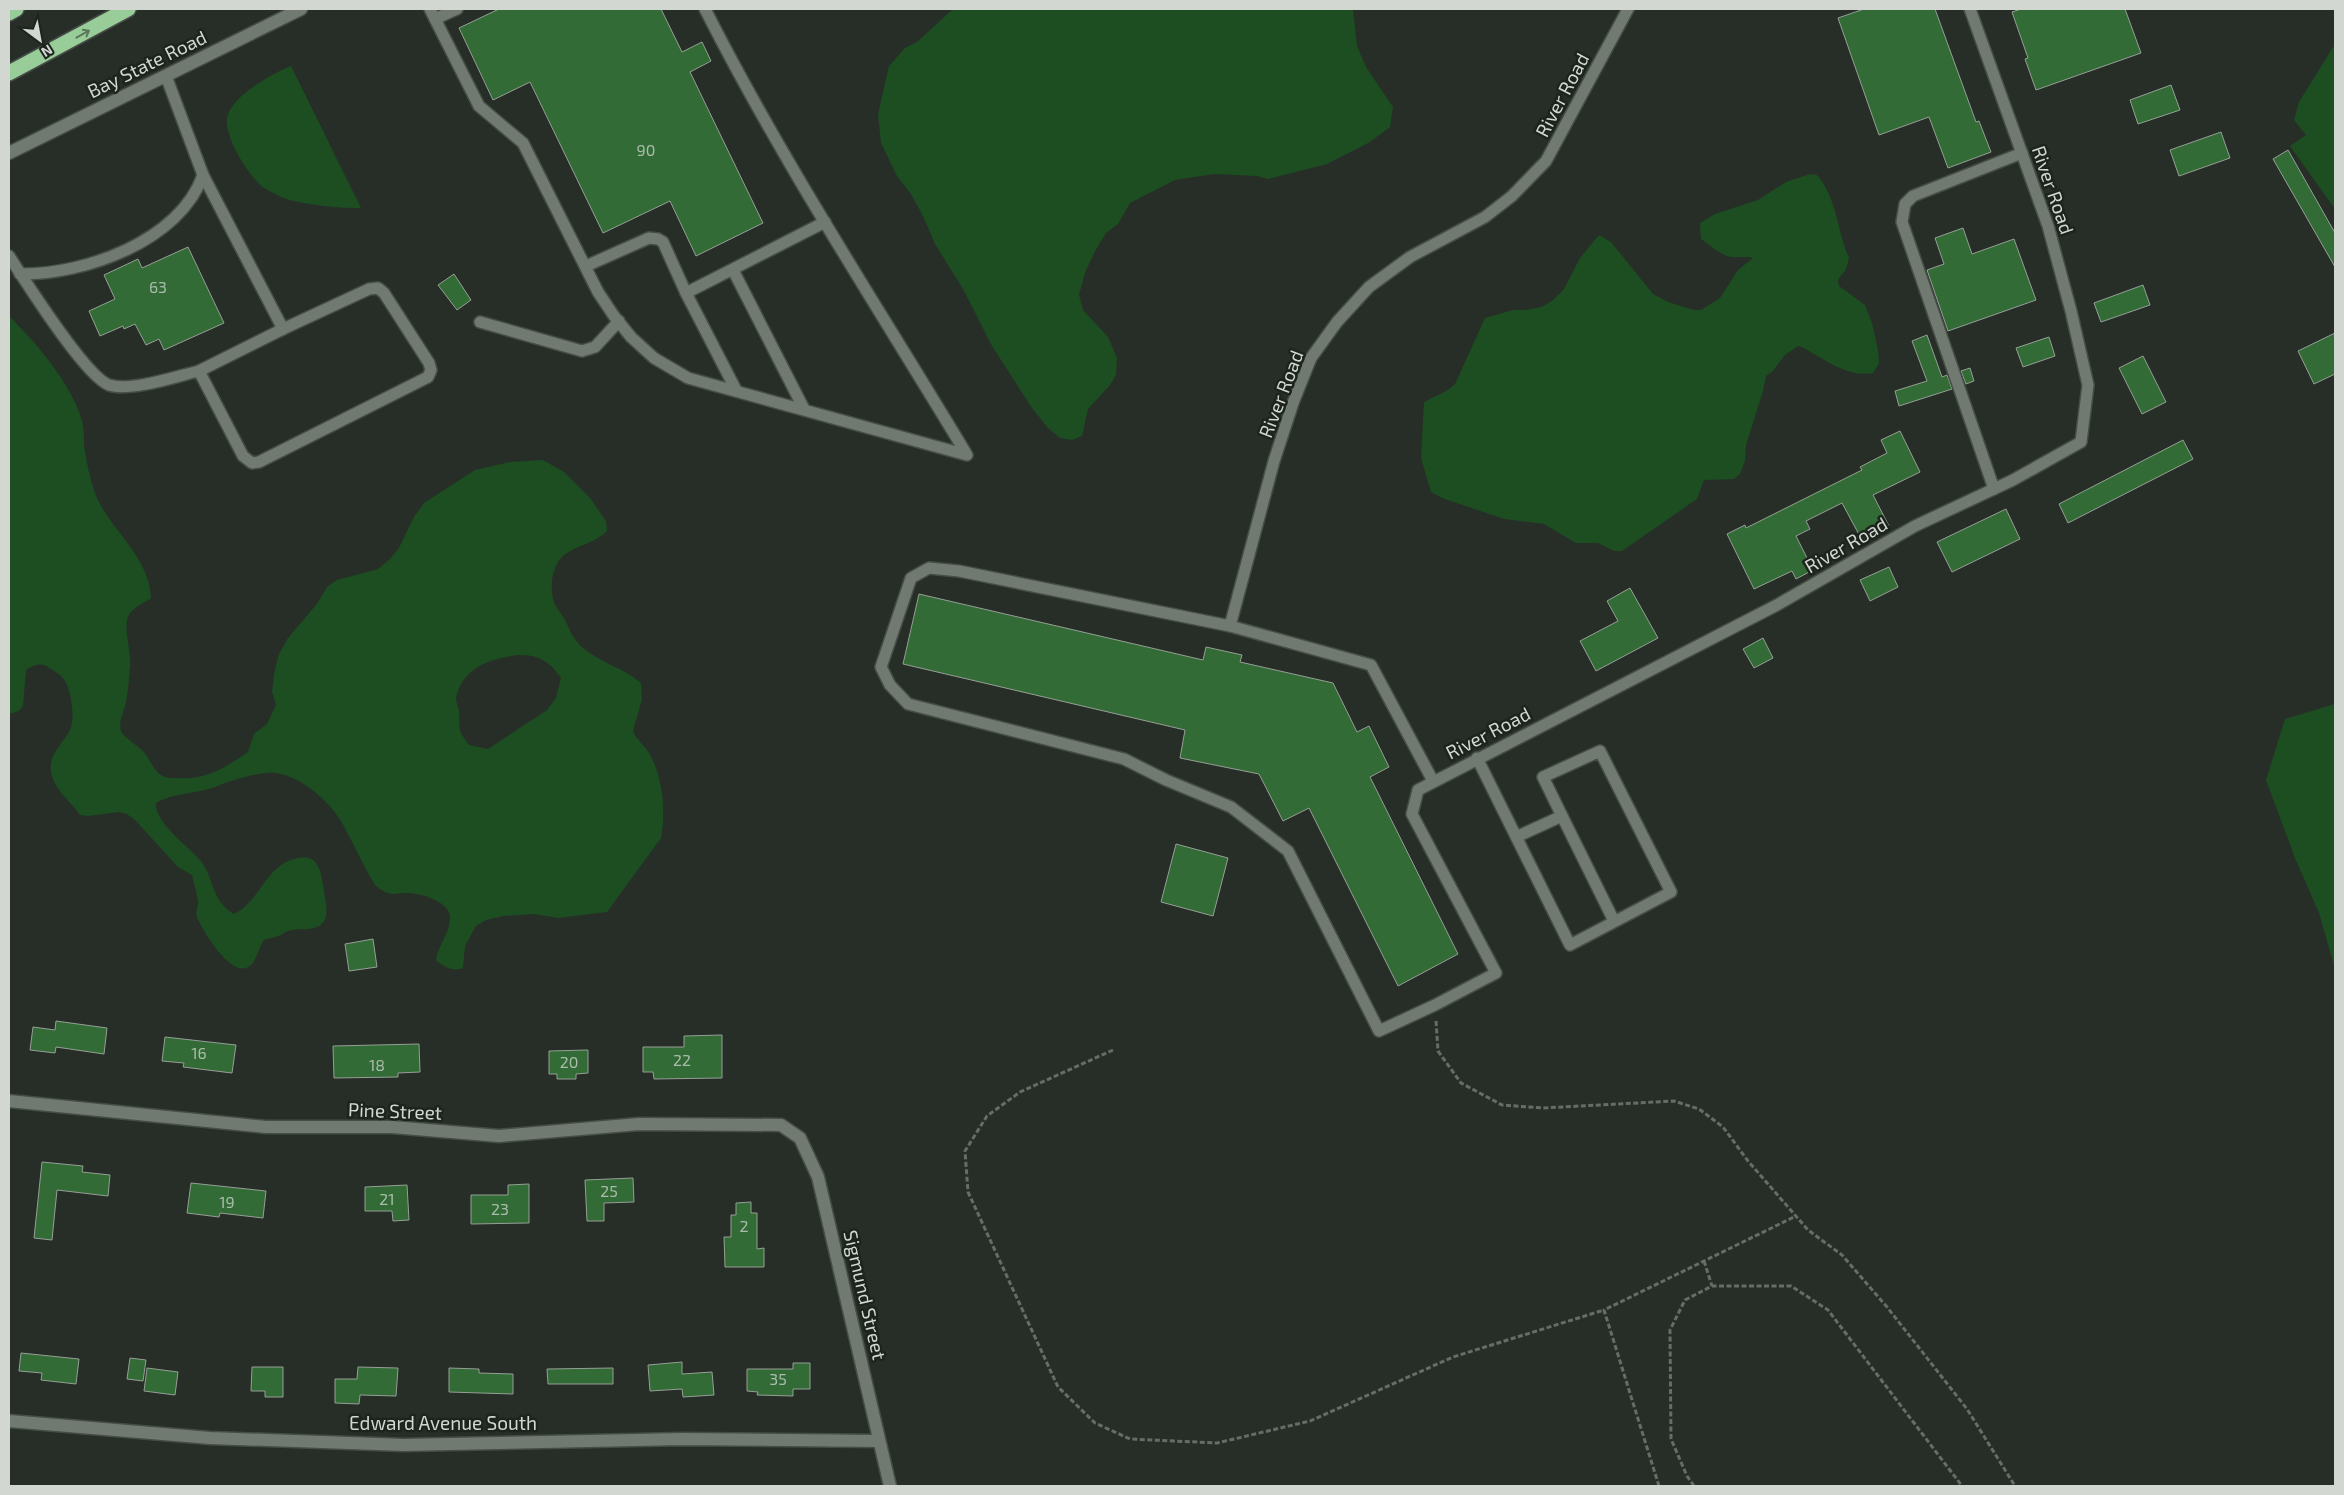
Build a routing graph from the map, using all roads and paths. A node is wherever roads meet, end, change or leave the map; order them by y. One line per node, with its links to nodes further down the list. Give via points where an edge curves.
1 (16, 9): 8 (highway)
2 (128, 9): 10 (highway, one-way to 2)
3 (301, 9): 11 (street, Bay State Road)
4 (457, 9): 9 (lane)
5 (705, 9): 15 (lane, via 755,104)
6 (1628, 9): 28 (lane, River Road, via 1546,161 1512,196 1485,217 1410,257 1369,287 1337,322 1311,358 1292,403 1274,461)
7 (1970, 9): 13 (lane, River Road)
8 (9, 13)
9 (433, 14): 17 (lane, via 478,106 523,143)
10 (9, 73)
11 (166, 76): 12 (street, Bay State Road); 14 (lane)
12 (9, 153)
13 (2022, 153): 27 (lane, River Road, via 2048,226 2088,385 2081,442); 27 (lane, via 1913,196 1906,204 1902,222)
14 (203, 175): 19 (lane, via 190,201 158,232 93,263 45,274); 23 (lane)
15 (825, 222): 18 (lane); 26 (lane, via 967,455)
16 (9, 256): 19 (lane)
17 (586, 266): 20 (lane, via 649,238 658,239 665,244); 21 (lane, via 598,292)
18 (733, 270): 20 (lane); 26 (lane)
19 (20, 274): 24 (lane, via 87,367 110,385 140,384)
20 (686, 293): 25 (lane)
21 (618, 321): 22 (lane, via 595,347 585,351); 25 (lane, via 631,337 674,371 688,378)
22 (480, 322)
23 (283, 329): 24 (lane); 24 (lane, via 369,289 378,288 429,363 431,373 424,380 254,463 242,456)
24 (200, 371)
25 (736, 390): 26 (lane)
26 (804, 409)
27 (1994, 489): 29 (lane, River Road, via 1915,526 1777,605)
28 (1230, 626): 30 (lane, River Road, via 1371,665); 34 (lane, via 959,571 928,568 911,578 881,667 890,684 908,704 1124,759 1231,807 1288,851 1379,1031)
29 (1477, 758): 30 (lane, River Road); 32 (lane)
30 (1434, 781): 34 (lane, via 1418,790 1412,814 1496,973)
31 (1562, 816): 32 (lane); 33 (lane); 33 (lane, via 1543,777 1600,751 1671,892)
32 (1516, 837): 33 (lane, via 1570,945)
33 (1614, 921)
34 (1434, 1006): 38 (path, via 1438,1051 1460,1083 1502,1105 1543,1108 1674,1101 1699,1109 1723,1127)
35 (1113, 1050): 41 (path, via 1020,1092 987,1116 965,1151 968,1192 1058,1387 1095,1424 1130,1439 1217,1443 1310,1421 1453,1357)
36 (9, 1102): 37 (street, Pine Street, via 266,1127 392,1127 499,1136 639,1124)
37 (781, 1125): 43 (street, Sigmund Street, via 800,1138 818,1177)
38 (1796, 1216): 39 (path); 48 (path, via 1808,1230 1842,1255 1887,1307 1967,1409)
39 (1704, 1261): 40 (path); 41 (path)
40 (1712, 1286): 46 (path, via 1685,1300 1670,1330 1671,1438); 47 (path, via 1790,1286 1828,1310)
41 (1604, 1310): 45 (path)
42 (9, 1421): 43 (street, Edward Avenue South, via 210,1438 404,1445 682,1439)
43 (879, 1441): 44 (street, Sigmund Street)
44 (890, 1486)
45 (1659, 1486)
46 (1694, 1486)
47 (1962, 1486)
48 (2015, 1486)

